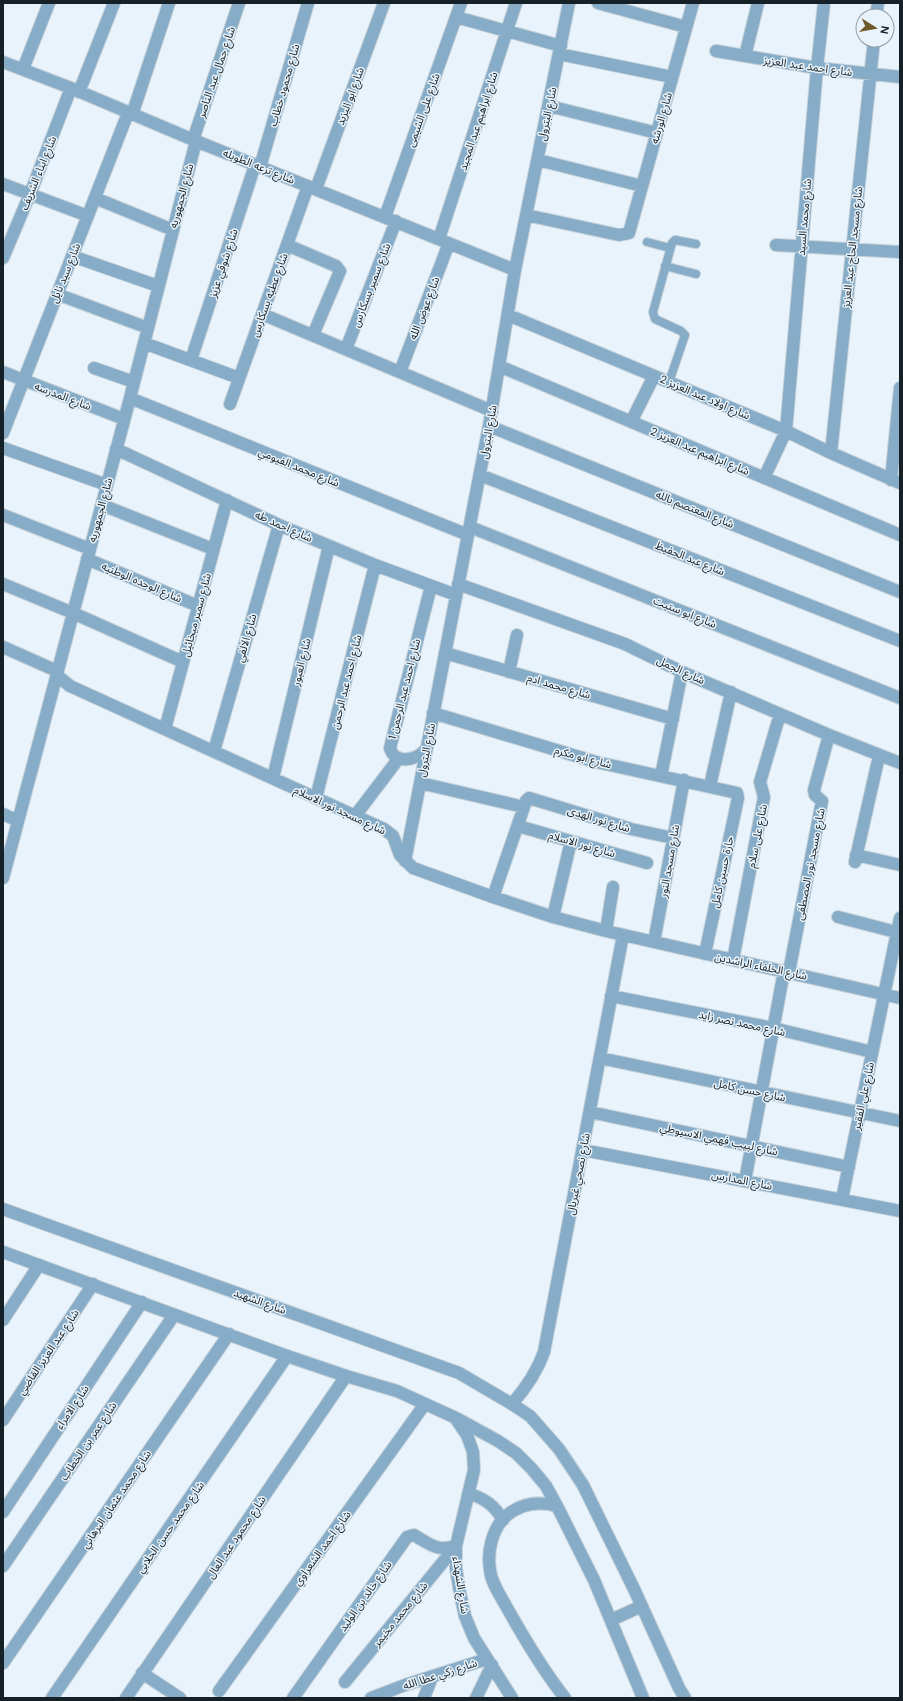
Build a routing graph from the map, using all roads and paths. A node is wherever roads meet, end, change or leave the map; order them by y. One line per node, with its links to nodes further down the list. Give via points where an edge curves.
1 (49, 3): 23 (street)
2 (114, 3): 27 (street, شارع ابناء الشريف)
3 (169, 3): 29 (street, شارع سيد نايل)
4 (239, 3): 31 (street, شارع جمال عبد الناصر)
5 (308, 3): 33 (street, شارع محمود خطاب)
6 (384, 3): 36 (street, شارع ابو اليزيد)
7 (461, 3): 14 (street, شارع على الشيمى)
8 (516, 3): 16 (street, شارع ابراهيم عبد المجيد)
9 (570, 3): 18 (street, شارع البترول)
10 (598, 3): 15 (street)
11 (693, 3): 15 (street, شارع الورشه)
12 (758, 3): 20 (street)
13 (824, 3): 22 (street, شارع محمد السيد)
14 (456, 17): 16 (street); 41 (street, شارع على الشيمى)
15 (686, 27): 25 (street, شارع الورشه)
16 (507, 31): 18 (street); 43 (street, شارع ابراهيم عبد المجيد)
17 (873, 48): 24 (street, شارع مسجد الحاج عبد العزيز)
18 (560, 50): 25 (street); 28 (street, شارع البترول)
19 (716, 51): 20 (street, شارع احمد عبد العزيز)
20 (745, 56): 22 (street, شارع احمد عبد العزيز)
21 (4, 66): 23 (street, شارع ترعه الطويله)
22 (817, 68): 24 (street, شارع احمد عبد العزيز); 48 (street, شارع محمد السيد)
23 (23, 69): 27 (street, شارع ترعه الطويله)
24 (870, 74): 26 (street, شارع احمد عبد العزيز); 50 (street, شارع مسجد الحاج عبد العزيز)
25 (672, 77): 30 (street, شارع الورشه)
26 (900, 77)
27 (75, 90): 29 (street, شارع ترعه الطويله); 37 (street, شارع ابناء الشريف)
28 (548, 106): 30 (street); 32 (street, شارع البترول)
29 (130, 114): 31 (street, شارع ترعه الطويله); 38 (street, شارع سيد نايل)
30 (657, 133): 35 (street, شارع الورشه)
31 (194, 141): 33 (street, شارع ترعه الطويله); 42 (street, شارع الجمهوريه)
32 (538, 160): 35 (street); 39 (street, شارع البترول)
33 (257, 166): 36 (street, شارع ترعه الطويله); 65 (street, شارع شوقي عزيز)
34 (3, 184): 37 (street)
35 (642, 186): 39 (street, شارع الورشه, via 628,233 619,235)
36 (312, 188): 41 (street, شارع ترعه الطويله); 46 (street, شارع عطيه بسكارس)
37 (30, 194): 40 (street); 53 (street, شارع ابناء الشريف)
38 (95, 198): 40 (street, شارع سيد نايل); 42 (street)
39 (526, 215): 55 (street, شارع البترول)
40 (88, 216): 52 (street, شارع سيد نايل)
41 (391, 219): 43 (street, شارع ترعه الطويله); 64 (street, شارع سمير بسكارس)
42 (172, 230): 57 (street, شارع الجمهوريه)
43 (444, 241): 55 (street, شارع ترعه الطويله); 69 (street, شارع عوض الله)
44 (647, 242): 49 (lane)
45 (696, 244): 49 (lane, via 675,240)
46 (287, 245): 59 (street, شارع عطيه بسكارس); 62 (street, via 336,266 340,271)
47 (776, 245): 48 (street)
48 (802, 246): 50 (street); 82 (street, شارع محمد السيد)
49 (670, 248): 54 (lane)
50 (852, 250): 51 (street); 86 (street, شارع مسجد الحاج عبد العزيز)
51 (900, 252)
52 (72, 256): 57 (street); 58 (street, شارع سيد نايل)
53 (3, 258)
54 (665, 266): 56 (lane); 74 (lane, via 653,312 654,317 681,331 685,337)
55 (515, 270): 60 (street, شارع البترول)
56 (696, 274)
57 (158, 286): 61 (street, شارع الجمهوريه)
58 (57, 294): 61 (street); 72 (street, شارع سيد نايل)
59 (262, 314): 62 (street); 71 (street, شارع عطيه بسكارس)
60 (508, 315): 66 (street, شارع البترول); 70 (street, شارع اولاد عبد العزيز 2)
61 (148, 328): 63 (street, شارع الجمهوريه)
62 (313, 335): 64 (street)
63 (144, 342): 65 (street); 73 (street, شارع الجمهوريه)
64 (346, 349): 69 (street)
65 (191, 360): 71 (street)
66 (499, 366): 78 (street, شارع البترول); 80 (street, شارع ابراهيم عبد العزيز 2)
67 (94, 368): 73 (street)
68 (3, 372): 72 (street, شارع المدرسه)
69 (400, 372): 78 (street)
70 (654, 376): 74 (street, شارع اولاد عبد العزيز 2); 80 (street)
71 (239, 378): 77 (street, شارع عطيه بسكارس)
72 (23, 381): 79 (street, شارع المدرسه); 83 (street, شارع سيد نايل)
73 (134, 382): 76 (street, شارع الجمهوريه)
74 (669, 382): 82 (street, شارع اولاد عبد العزيز 2)
75 (900, 388): 89 (street)
76 (130, 398): 79 (street, شارع الجمهوريه); 95 (street, شارع محمد الفيومي)
77 (230, 404)
78 (492, 411): 81 (street, شارع البترول)
79 (124, 419): 85 (street, شارع الجمهوريه)
80 (631, 422): 88 (street, شارع ابراهيم عبد العزيز 2)
81 (489, 426): 87 (street, شارع البترول); 104 (street, شارع المعتصم بالله)
82 (786, 431): 86 (street, شارع اولاد عبد العزيز 2); 88 (street)
83 (3, 433)
84 (3, 448): 90 (street)
85 (116, 449): 90 (street, شارع الجمهوريه); 91 (street, شارع احمد طه)
86 (831, 453): 89 (street, شارع اولاد عبد العزيز 2)
87 (480, 475): 95 (street, شارع البترول); 108 (street, شارع عبد الحفيظ)
88 (764, 478): 96 (street, شارع ابراهيم عبد العزيز 2)
89 (896, 481)
90 (107, 485): 92 (street, شارع الجمهوريه)
91 (227, 500): 94 (street, شارع احمد طه); 98 (street, شارع سمير ميخائيل)
92 (102, 505): 98 (street); 99 (street, شارع الجمهوريه)
93 (3, 515): 99 (street, شارع الوحده الوطنيه)
94 (279, 525): 97 (street, شارع احمد طه); 123 (street, شارع الالفي)
95 (469, 531): 103 (street, شارع البترول); 116 (street, شارع ابو ستيت)
96 (900, 535)
97 (329, 546): 100 (street, شارع احمد طه); 128 (street, شارع العبور)
98 (213, 549): 105 (street, شارع سمير ميخائيل)
99 (88, 554): 105 (street, شارع الوحده الوطنيه); 106 (street, شارع الجمهوريه)
100 (375, 565): 102 (street, شارع احمد طه); 133 (street, شارع احمد عبد الرحمن)
101 (3, 584): 106 (street)
102 (431, 586): 103 (street, شارع احمد طه); 125 (street, شارع احمد عبد الرحمن 1, via 390,748)
103 (457, 590): 110 (street, شارع البترول); 114 (street, شارع الجمل, via 625,644)
104 (900, 592)
105 (198, 606): 111 (street, شارع سمير ميخائيل)
106 (73, 613): 111 (street); 112 (street, شارع الجمهوريه)
107 (517, 635): 113 (street)
108 (900, 641)
109 (3, 647): 112 (street)
110 (445, 653): 113 (street, شارع محمد ادم); 117 (street, شارع البترول)
111 (183, 662): 120 (street, شارع سمير ميخائيل)
112 (57, 671): 120 (street, شارع مسجد نور الاسلام, via 59,677 70,686); 137 (street, شارع الجمهوريه)
113 (508, 672): 119 (street, شارع محمد ادم)
114 (682, 672): 115 (street, شارع الجمل); 119 (street)
115 (731, 692): 118 (street, شارع الجمل); 131 (street)
116 (900, 698)
117 (433, 713): 122 (street, شارع البترول); 127 (street, شارع ابو مكرم, via 596,762)
118 (780, 714): 121 (street, شارع الجمل); 155 (street, شارع على سلام, via 760,782 764,796)
119 (672, 719): 127 (street)
120 (164, 729): 123 (street, شارع مسجد نور الاسلام)
121 (830, 736): 124 (street, شارع الجمل); 156 (street, شارع مسجد نور المصطفى, via 814,790 822,801)
122 (427, 748): 125 (street, via 423,754 412,760); 130 (street, شارع البترول)
123 (214, 751): 128 (street, شارع مسجد نور الاسلام)
124 (879, 756): 126 (street, شارع الجمل); 143 (street, via 855,859)
125 (399, 758): 136 (street)
126 (900, 763)
127 (661, 776): 129 (street, شارع ابو مكرم)
128 (273, 778): 133 (street, شارع مسجد نور الاسلام)
129 (684, 780): 131 (street, شارع ابو مكرم); 139 (street, شارع مسجد النور)
130 (420, 782): 134 (street, شارع نور الهدى); 141 (street, شارع البترول)
131 (710, 786): 132 (street, شارع ابو مكرم)
132 (735, 791): 154 (street, حارة حسين كامل, via 738,798)
133 (316, 798): 136 (street, شارع مسجد نور الاسلام)
134 (525, 804): 138 (street); 139 (street, شارع نور الهدى, via 531,798 631,829)
135 (3, 814): 137 (street)
136 (355, 816): 141 (street, شارع مسجد نور الاسلام, via 389,832)
137 (18, 821): 144 (street, شارع الجمهوريه)
138 (518, 826): 140 (street, شارع نور الاسلام); 146 (street)
139 (673, 838): 153 (street, شارع مسجد النور)
140 (571, 841): 142 (street, شارع نور الاسلام); 147 (street)
141 (405, 861): 146 (street, via 413,868)
142 (647, 862)
143 (900, 865)
144 (3, 878)
145 (613, 887): 150 (street)
146 (492, 897): 147 (street)
147 (553, 917): 150 (street)
148 (838, 917): 151 (street)
149 (900, 918): 151 (street, شارع علي الفقير)
150 (606, 931): 152 (street)
151 (899, 932): 157 (street, شارع علي الفقير)
152 (623, 935): 153 (street, شارع الخلفاء الراشدين); 158 (street, شارع نصحي غبريال)
153 (654, 942): 154 (street, شارع الخلفاء الراشدين)
154 (705, 954): 155 (street, شارع الخلفاء الراشدين)
155 (733, 960): 156 (street, شارع الخلفاء الراشدين)
156 (787, 972): 157 (street, شارع الخلفاء الراشدين); 160 (street, شارع مسجد نور المصطفى)
157 (884, 993): 159 (street, شارع الخلفاء الراشدين); 161 (street, شارع علي الفقير)
158 (611, 996): 160 (street, شارع محمد نصر زايد); 162 (street, شارع نصحي غبريال)
159 (900, 998)
160 (772, 1028): 161 (street, شارع محمد نصر زايد); 163 (street, شارع مسجد نور المصطفى)
161 (872, 1052): 165 (street, شارع علي الفقير)
162 (600, 1058): 163 (street, شارع حسن كامل); 164 (street, شارع نصحي غبريال)
163 (762, 1092): 165 (street, شارع حسن كامل); 167 (street, شارع مسجد نور المصطفى)
164 (590, 1112): 167 (street, شارع لبيب فهمي الاسيوطي); 168 (street, شارع نصحي غبريال)
165 (859, 1113): 166 (street, شارع حسن كامل); 169 (street, شارع علي الفقير)
166 (900, 1121)
167 (752, 1146): 169 (street, شارع لبيب فهمي الاسيوطي); 170 (street, شارع مسجد نور المصطفى)
168 (583, 1150): 170 (street, شارع المدارس); 184 (street, شارع نصحي غبريال, via 544,1352 538,1369)
169 (849, 1167): 171 (street, شارع علي الفقير)
170 (745, 1181): 171 (street, شارع المدارس)
171 (842, 1199): 172 (street, شارع المدارس)
172 (899, 1207)
173 (3, 1209): 184 (street, شارع الشهيد, via 459,1373)
174 (3, 1252): 175 (street)
175 (39, 1265): 176 (street); 179 (street)
176 (93, 1284): 177 (street); 186 (street, شارع عبد العزيز القاضي)
177 (142, 1302): 178 (street); 189 (street, شارع الامراء)
178 (174, 1315): 180 (street); 192 (street, شارع عمر بن الخطاب)
179 (3, 1320)
180 (229, 1334): 181 (street); 196 (street, شارع محمد عثمان البرهاني)
181 (287, 1356): 182 (street); 201 (street, شارع محمد حسن الحلابي)
182 (346, 1376): 183 (street, via 397,1391); 197 (street, شارع محمود عبد العال)
183 (425, 1404): 185 (street); 200 (street, شارع احمد الشعراوي)
184 (512, 1404): 193 (street, شارع الشهيد, via 530,1416 559,1449 583,1485)
185 (456, 1418): 187 (street, شارع الشهداء, via 467,1435 472,1452 474,1470); 188 (street, via 516,1454 546,1486)
186 (3, 1420)
187 (469, 1494): 190 (street, via 493,1505); 191 (street, شارع الشهداء)
188 (558, 1506): 190 (street, via 547,1503 526,1505 516,1509); 194 (street)
189 (3, 1512)
190 (503, 1520): 209 (street, via 494,1534 490,1551 490,1570 495,1585 526,1644)
191 (456, 1546): 195 (street, شارع الشهداء, via 456,1569 465,1616 474,1638); 199 (street, شارع محمد مخيمر); 204 (street, شارع خالد بن الوليد, via 441,1549 414,1536 407,1537)
192 (3, 1566)
193 (642, 1606): 194 (street); 211 (street, شارع الشهيد)
194 (611, 1620): 210 (street)
195 (489, 1662): 198 (street, شارع زكي عطا الله); 207 (street); 208 (street, شارع الشهداء)
196 (3, 1663)
197 (142, 1674): 202 (street, شارع محمود عبد العال); 203 (street)
198 (432, 1677): 205 (street, شارع زكي عطا الله); 206 (street)
199 (345, 1682)
200 (219, 1691)
201 (52, 1698)
202 (126, 1698)
203 (180, 1698)
204 (292, 1698)
205 (371, 1698)
206 (424, 1698)
207 (476, 1698)
208 (512, 1698)
209 (565, 1698)
210 (643, 1698)
211 (685, 1698)

